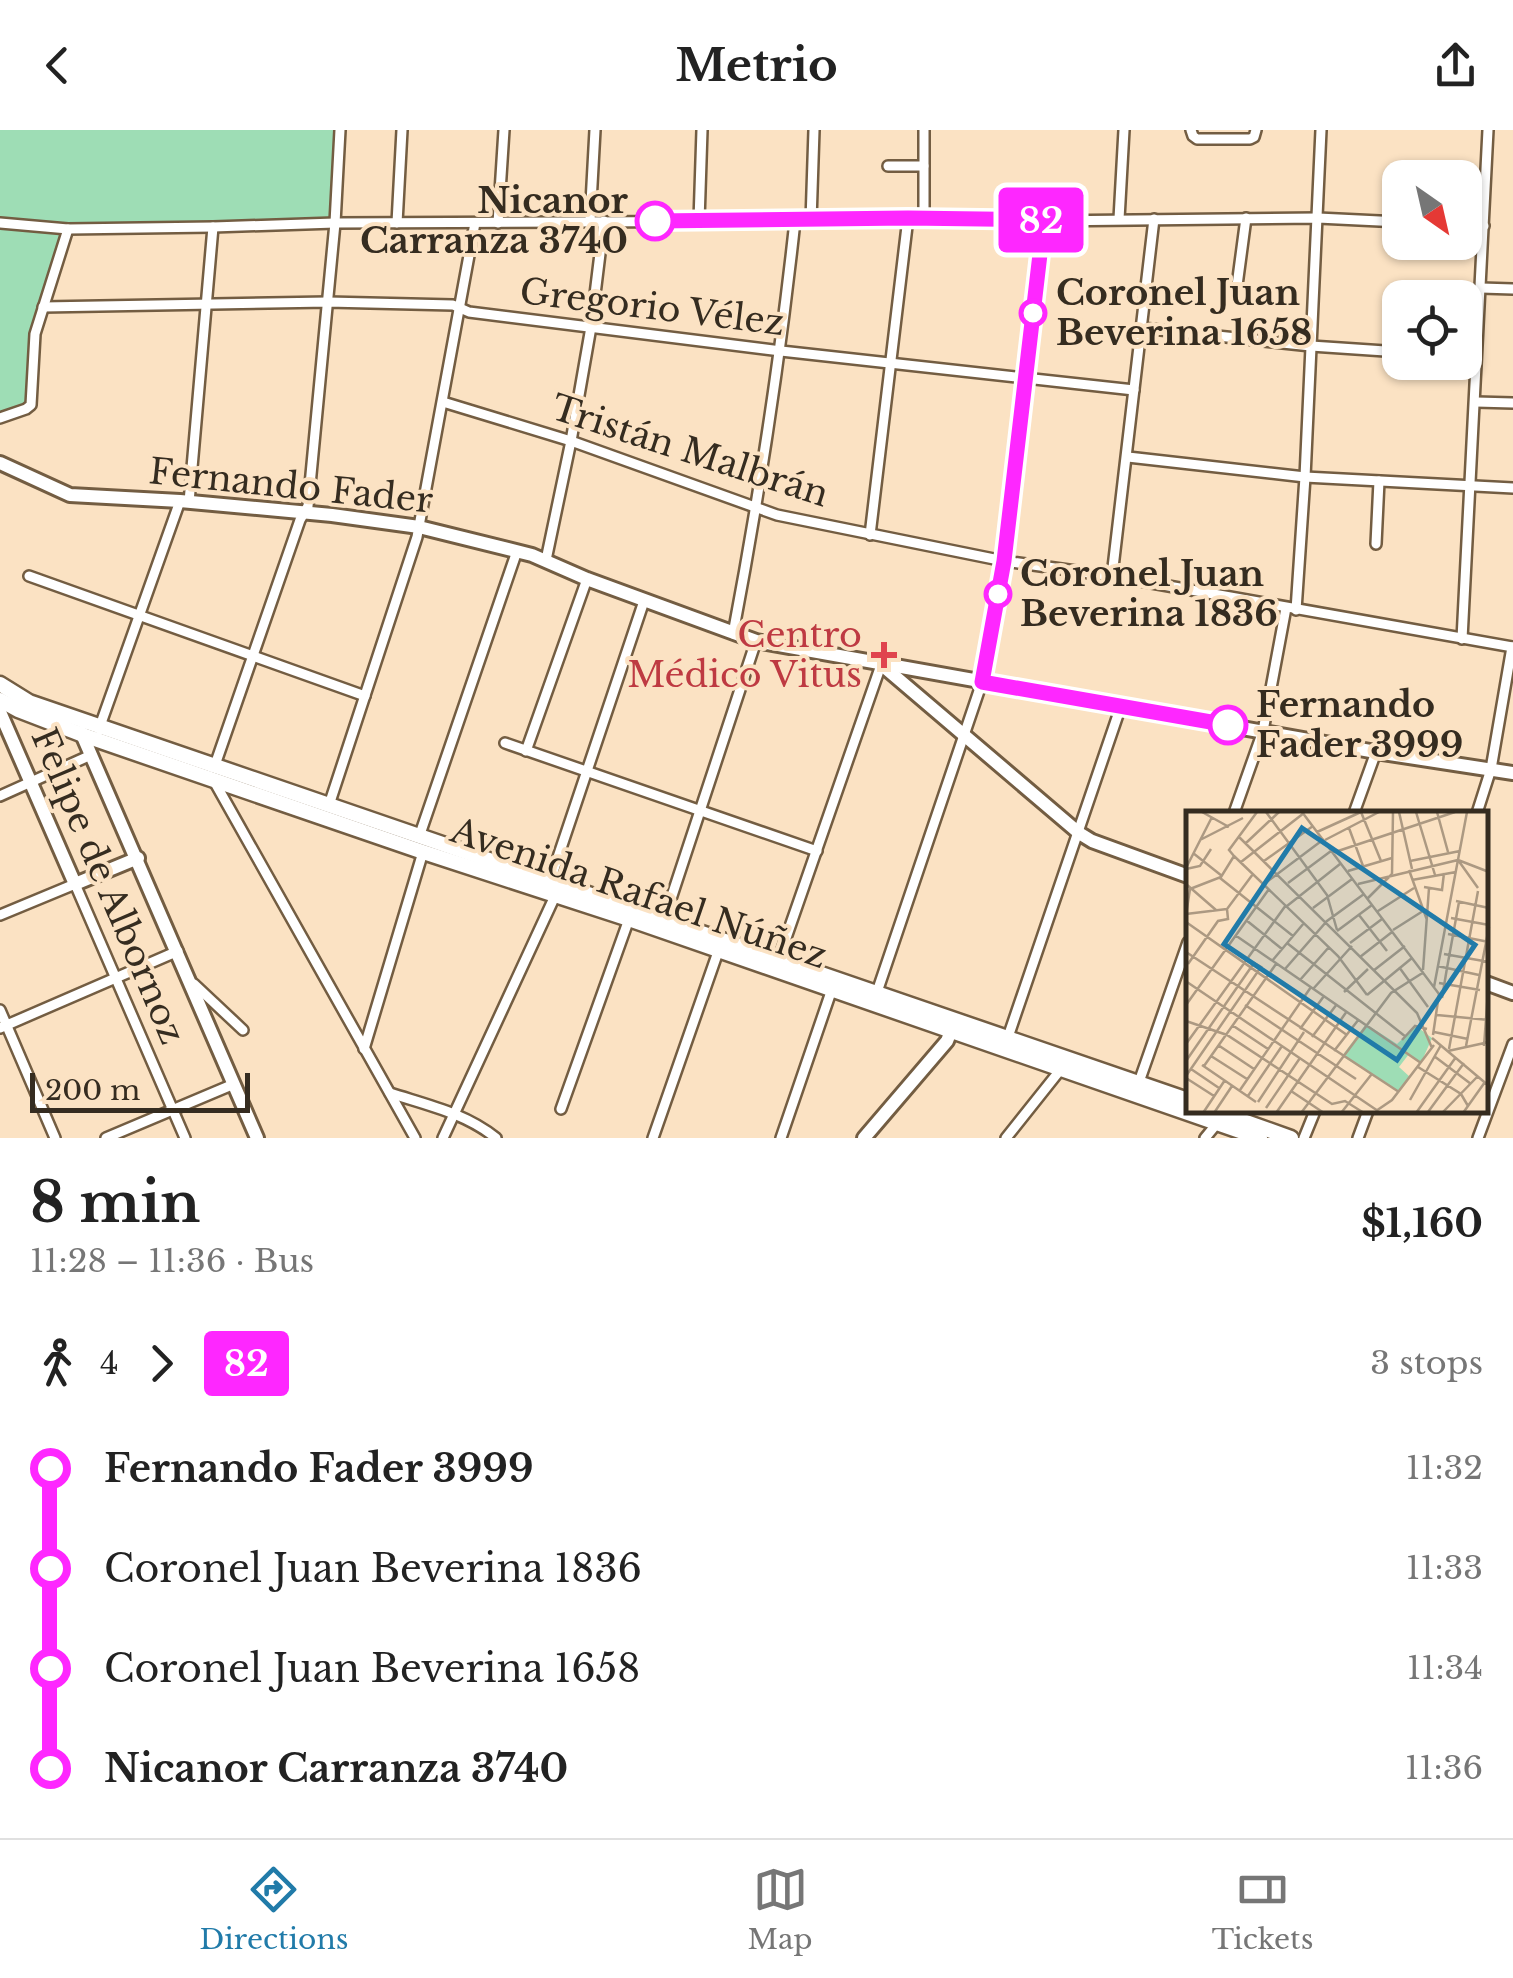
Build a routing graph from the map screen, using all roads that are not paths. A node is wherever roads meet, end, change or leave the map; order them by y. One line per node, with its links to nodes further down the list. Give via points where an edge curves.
1 (340, 130): 27 (street)
2 (402, 130): 30 (street)
3 (504, 130): 32 (street)
4 (595, 130): 23 (street)
5 (702, 130): 28 (street)
6 (814, 130): 21 (street)
7 (924, 130): 14 (street)
8 (1124, 130): 19 (street)
9 (1321, 130): 18 (street)
10 (1488, 130): 33 (street)
11 (1192, 133): 12 (street, via 1215,139)
12 (1255, 134)
13 (888, 166): 14 (street)
14 (924, 166): 16 (street)
15 (908, 218): 16 (street); 21 (street); 49 (street)
16 (924, 218): 22 (street)
17 (1246, 218): 18 (street); 20 (street); 39 (street)
18 (1318, 218): 26 (street); 46 (street)
19 (1119, 219): 20 (street); 22 (street)
20 (1154, 219): 45 (street)
21 (811, 220): 25 (street)
22 (1044, 220): 50 (street)
23 (590, 221): 24 (street); 32 (street)
24 (604, 221): 28 (street); 44 (street)
25 (795, 221): 28 (street); 47 (street)
26 (1382, 221)
27 (335, 222): 30 (street); 34 (street); 40 (street)
28 (699, 222)
29 (0, 223): 35 (street)
30 (397, 223): 31 (street)
31 (475, 223): 32 (street); 43 (street)
32 (498, 223)
33 (1484, 226): 36 (street)
34 (214, 227): 35 (street); 41 (street)
35 (68, 229): 42 (street)
36 (1481, 280)
37 (1482, 288): 38 (street)
38 (1513, 290)
39 (1236, 293)
40 (328, 302): 41 (street, Gregorio Vélez); 43 (street, Gregorio Vélez); 66 (street)
41 (206, 306): 42 (street, Gregorio Vélez); 64 (street)
42 (43, 307): 56 (street, via 31,405)
43 (461, 308): 44 (street, Gregorio Vélez); 53 (street)
44 (592, 328): 47 (street, Gregorio Vélez); 57 (street)
45 (1142, 328): 46 (street); 52 (street)
46 (1311, 346): 48 (street); 60 (street)
47 (781, 351): 49 (street, Gregorio Vélez); 65 (street)
48 (1382, 351)
49 (890, 363): 50 (street, Gregorio Vélez); 68 (street)
50 (1024, 379): 52 (street, Gregorio Vélez); 72 (street)
51 (1477, 380): 54 (street)
52 (1134, 390): 58 (street)
53 (443, 402): 57 (street, Tristán Malbrán); 67 (street)
54 (1476, 402): 55 (street); 62 (street)
55 (1513, 402)
56 (0, 418)
57 (572, 441): 65 (street, Tristán Malbrán); 71 (street)
58 (1128, 457): 60 (street); 74 (street)
59 (0, 463): 64 (main road, Fernando Fader, via 70,495)
60 (1306, 477): 61 (street); 77 (street)
61 (1379, 481): 62 (street); 69 (street)
62 (1472, 486): 63 (street); 80 (street)
63 (1513, 488)
64 (184, 502): 66 (main road, Fernando Fader); 78 (street)
65 (757, 510): 68 (street, Tristán Malbrán); 79 (street)
66 (304, 512): 67 (main road, Fernando Fader); 83 (street)
67 (420, 527): 70 (main road, Fernando Fader); 87 (street)
68 (870, 535): 72 (street, Tristán Malbrán)
69 (1376, 544)
70 (517, 551): 71 (main road, Fernando Fader); 113 (street)
71 (546, 560): 75 (main road, Fernando Fader)
72 (1004, 561): 74 (street, Tristán Malbrán); 85 (street)
73 (29, 576): 78 (street)
74 (1112, 576): 77 (street, Tristán Malbrán)
75 (587, 579): 76 (main road, Fernando Fader); 98 (street)
76 (644, 601): 79 (main road, Fernando Fader); 103 (street)
77 (1291, 609): 80 (street, Tristán Malbrán); 93 (street)
78 (140, 616): 83 (street); 92 (street)
79 (732, 634): 81 (main road, Fernando Fader)
80 (1462, 639): 82 (street, Tristán Malbrán)
81 (756, 641): 84 (main road, Fernando Fader); 108 (street)
82 (1512, 647): 101 (street)
83 (254, 656): 87 (street); 102 (street)
84 (882, 664): 85 (main road, Fernando Fader); 95 (main road); 114 (street)
85 (982, 682): 89 (main road, Fernando Fader); 95 (street)
86 (0, 684): 91 (main road, Avenida Rafael Núñez)
87 (364, 696): 107 (street)
88 (0, 700): 94 (main road, Avenida Rafael Núñez)
89 (1120, 706): 93 (main road, Fernando Fader); 112 (street)
90 (0, 712): 105 (main road, Felipe de Albornoz)
91 (75, 718): 92 (main road, Avenida Rafael Núñez); 94 (main road)
92 (100, 726): 97 (street); 102 (main road, Avenida Rafael Núñez)
93 (1264, 731): 99 (main road, Fernando Fader); 109 (street)
94 (83, 735): 97 (main road, Avenida Rafael Núñez); 100 (main road)
95 (964, 736): 112 (main road); 131 (street)
96 (505, 743): 98 (street)
97 (109, 744): 102 (main road, Avenida Rafael Núñez, via 195,773)
98 (526, 751): 103 (street)
99 (1376, 752): 101 (main road, Fernando Fader); 110 (street)
100 (91, 755): 105 (street); 115 (main road)
101 (1491, 769): 104 (main road, Fernando Fader); 111 (street)
102 (214, 772): 107 (main road, Avenida Rafael Núñez); 113 (main road, Avenida Rafael Núñez); 138 (street)
103 (586, 772): 108 (street); 118 (street)
104 (1513, 772)
105 (31, 783): 106 (street); 117 (main road, Felipe de Albornoz)
106 (0, 796)
107 (329, 805): 113 (main road, Avenida Rafael Núñez)
108 (701, 811): 114 (street); 121 (street)
109 (1235, 811)
110 (1355, 811)
111 (1478, 811)
112 (1079, 833): 116 (main road); 136 (street)
113 (419, 845): 118 (main road, Avenida Rafael Núñez); 138 (street)
114 (817, 852): 125 (street)
115 (138, 858): 117 (main road); 124 (main road)
116 (1186, 875)
117 (75, 884): 119 (street); 126 (street, Felipe de Albornoz)
118 (552, 889): 120 (main road, Avenida Rafael Núñez); 121 (main road, Avenida Rafael Núñez); 151 (street)
119 (0, 915)
120 (629, 919): 123 (main road, Avenida Rafael Núñez); 145 (street)
121 (664, 920): 125 (main road, Avenida Rafael Núñez)
122 (1186, 948): 140 (street)
123 (719, 950): 129 (main road, Avenida Rafael Núñez); 160 (street)
124 (178, 951): 126 (street); 127 (main road)
125 (780, 958): 131 (main road, Avenida Rafael Núñez)
126 (115, 978): 134 (street); 146 (street, Felipe de Albornoz)
127 (192, 982): 135 (street); 141 (main road)
128 (1488, 985): 130 (main road)
129 (832, 989): 131 (main road, Avenida Rafael Núñez); 161 (street)
130 (1513, 994)
131 (871, 996): 133 (main road, Avenida Rafael Núñez)
132 (0, 1010): 134 (street)
133 (951, 1024): 136 (main road, Avenida Rafael Núñez); 139 (main road, Avenida Rafael Núñez); 162 (main road, via 947,1041)
134 (3, 1026): 153 (street)
135 (243, 1030)
136 (1008, 1038): 140 (main road, Avenida Rafael Núñez)
137 (1513, 1044): 147 (street)
138 (364, 1049): 142 (street)
139 (1061, 1069): 144 (main road, Avenida Rafael Núñez); 163 (street)
140 (1139, 1082): 143 (main road, Avenida Rafael Núñez)
141 (234, 1084): 146 (street); 156 (main road)
142 (390, 1093): 151 (street); 157 (street)
143 (1186, 1099)
144 (1186, 1104)
145 (561, 1109)
146 (172, 1110): 154 (street); 155 (street, Felipe de Albornoz)
147 (1488, 1111)
148 (1314, 1113): 167 (street)
149 (1367, 1113): 168 (street)
150 (1487, 1113): 169 (street)
151 (454, 1114): 158 (street); 159 (street)
152 (1230, 1116): 164 (street); 165 (main road, Avenida Rafael Núñez); 166 (main road, Avenida Rafael Núñez)
153 (55, 1138)
154 (106, 1138)
155 (184, 1138)
156 (257, 1138)
157 (415, 1138)
158 (443, 1138)
159 (496, 1138)
160 (653, 1138)
161 (781, 1138)
162 (864, 1138)
163 (1006, 1138)
164 (1205, 1138)
165 (1260, 1138)
166 (1291, 1138)
167 (1304, 1138)
168 (1358, 1138)
169 (1478, 1138)

